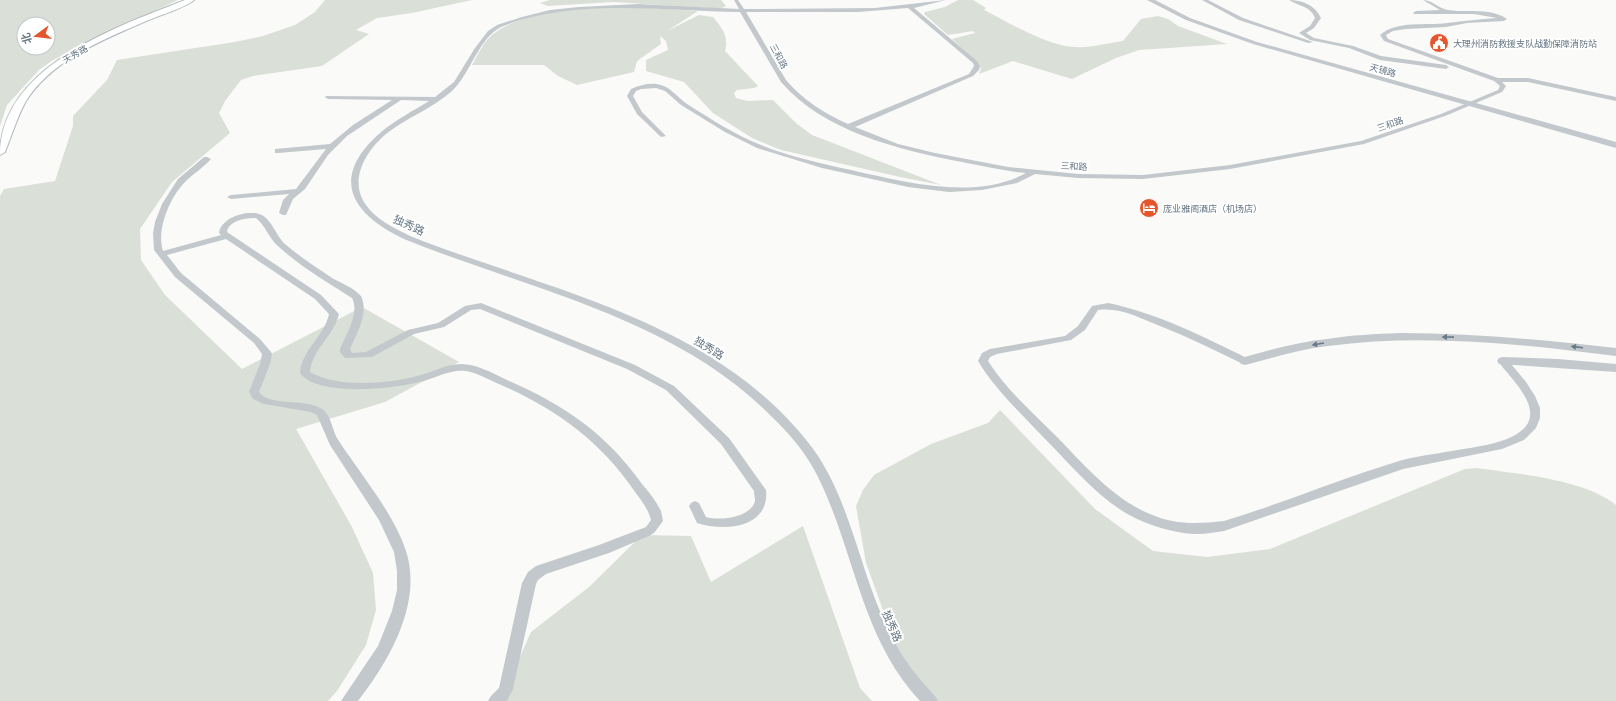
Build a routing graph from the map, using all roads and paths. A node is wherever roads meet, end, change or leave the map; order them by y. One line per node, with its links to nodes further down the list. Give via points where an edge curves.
1 (191, 0): 24 (main road, 天秀路, via 108,36 55,66 23,99)
2 (736, 0): 9 (street, 三和路)
3 (944, 0): 8 (street, 独秀路)
4 (1150, 0): 18 (street, 天镜路, via 1178,15 1229,34)
5 (1204, 0): 12 (street, via 1241,19 1294,38)
6 (1291, 0): 12 (street, via 1317,13 1316,22 1302,34)
7 (1425, 0): 10 (street)
8 (910, 7): 9 (street, 独秀路); 19 (street, via 975,62 976,70 971,75)
9 (743, 11): 16 (street, 独秀路, via 605,3 561,7 527,14 488,34 462,79); 19 (street, 三和路, via 777,71 791,90 817,110)
10 (1447, 13): 11 (street); 13 (street, via 1489,14 1504,19 1406,27 1391,30 1383,35 1383,38)
11 (1416, 14)
12 (1363, 52): 13 (street, via 1386,59 1452,68)
13 (1498, 81): 17 (street, via 1528,80); 18 (street, 三和路, via 1503,86 1500,91)
14 (328, 97): 15 (street)
15 (400, 98): 16 (street); 22 (street, via 352,128)
16 (437, 99): 39 (street, 独秀路, via 388,130 361,159 355,172 354,188 365,210 386,227 410,239 545,287 659,333 710,361 754,393 794,433 819,466 836,500 866,593 889,646 916,688)
17 (1616, 99)
18 (1469, 104): 21 (street, 天镜路); 26 (street, 三和路, via 1362,143 1230,167 1143,177)
19 (848, 127): 26 (street, 三和路, via 935,156)
20 (663, 136): 26 (street, via 640,113 630,96 633,90 647,86 667,90 683,104 759,147 822,166 908,185 949,190 982,188 1017,181)
21 (1616, 145)
22 (332, 146): 23 (street); 27 (street, via 316,165 306,184)
23 (278, 151)
24 (0, 152)
25 (207, 159): 31 (street, via 181,181 162,211 157,245)
26 (1033, 172)
27 (297, 191): 28 (street); 29 (street, via 286,201)
28 (231, 197)
29 (283, 214)
30 (228, 236): 31 (street); 36 (street, via 223,233 226,225 242,217 258,216 276,241 292,255 356,296 360,308 345,349 349,356 368,354 411,332 441,324 468,308 481,306 631,367 670,388 725,441 760,490 762,497 754,512 745,518 727,523 707,523 701,520); 38 (street, via 318,297 334,314 332,324 311,351 305,364 305,373 312,379 355,386 386,384 420,379 455,368 468,368 550,404 585,429 615,458 655,511 656,521 645,533 550,566 533,576 529,583 506,689)
31 (162, 254): 37 (street, via 178,276 257,341 267,354 254,392 257,397 272,403 319,411 330,436 388,523 398,546 404,572 401,600 393,627 380,657)
32 (1616, 352): 33 (street, one-way to 33, via 1496,339 1419,336 1320,344)
33 (1245, 361): 34 (street, via 1129,310 1108,306 1094,308 1085,325 1078,333 1068,338 994,351 986,355 983,361 992,376 1010,396 1114,499 1148,519 1196,529 1224,526 1254,517 1401,465 1516,440 1532,425 1536,417 1535,407 1531,394)
34 (1503, 361): 35 (street)
35 (1616, 368)
36 (695, 506)
37 (349, 701)
38 (496, 701)
39 (930, 701)

